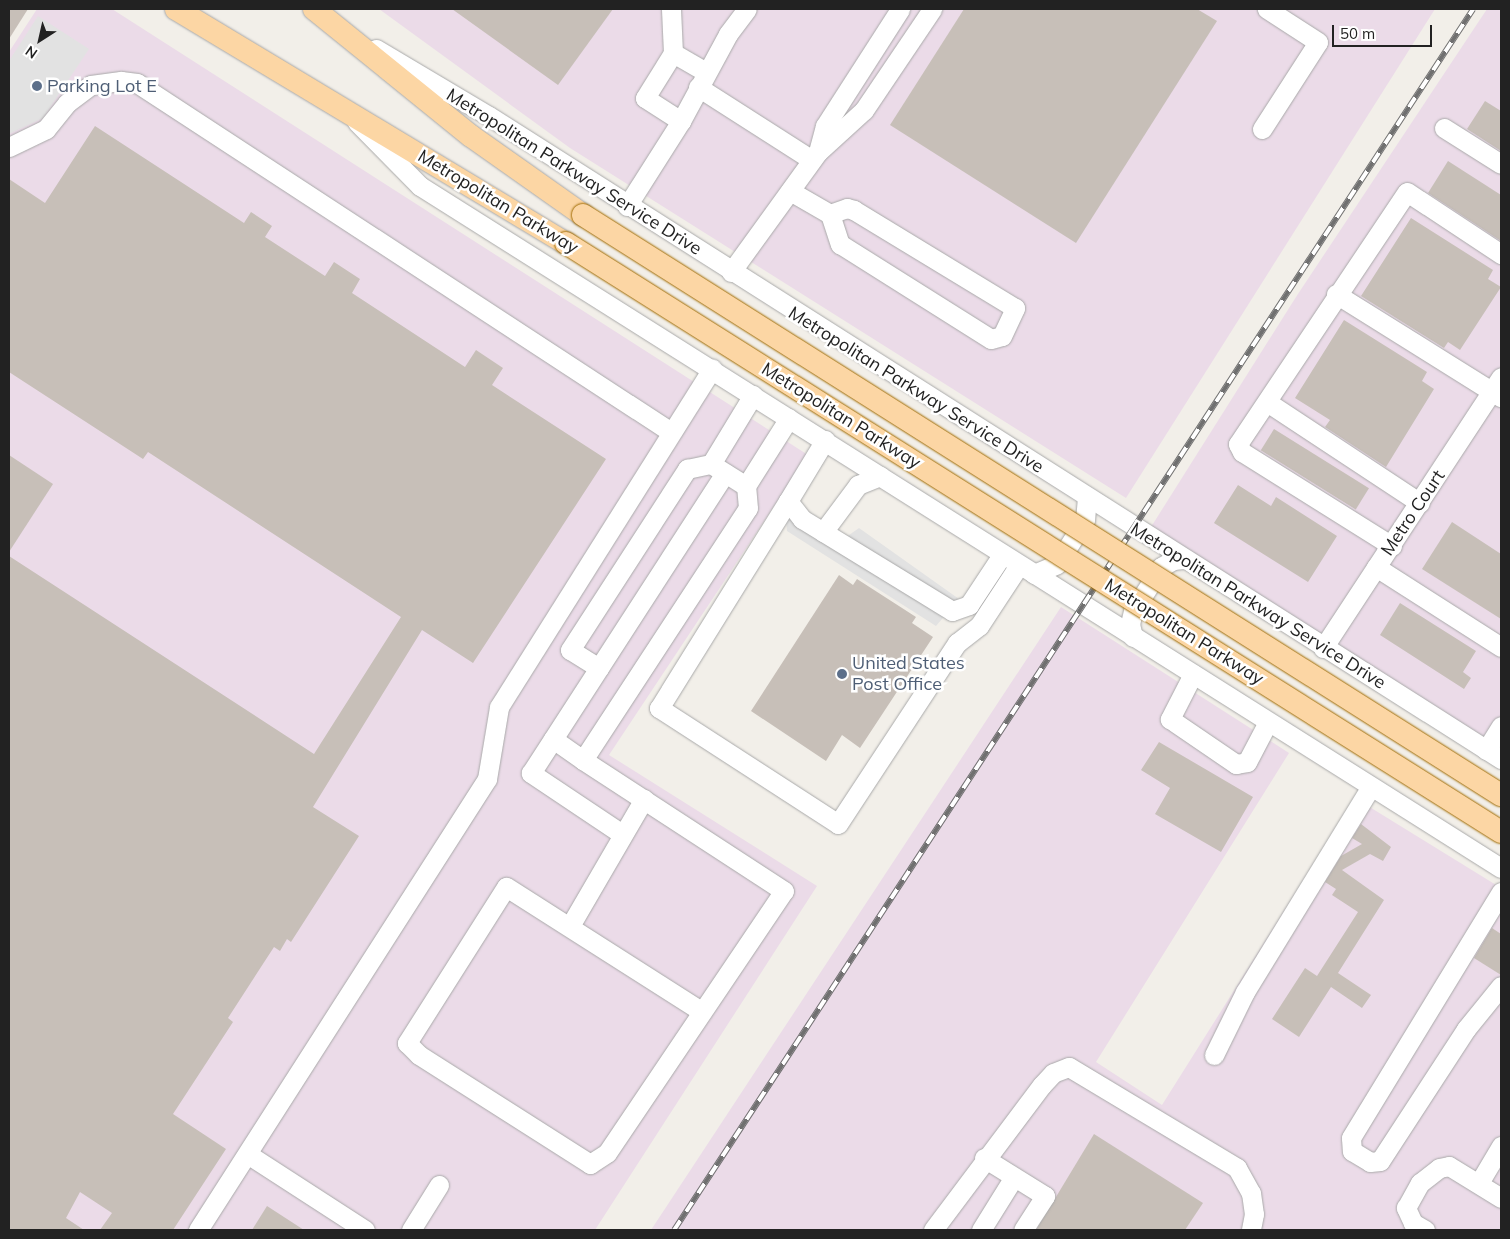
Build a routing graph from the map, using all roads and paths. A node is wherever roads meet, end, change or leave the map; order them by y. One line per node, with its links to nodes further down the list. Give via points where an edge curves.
1 (176, 9): 8 (main road, Metropolitan Parkway)
2 (671, 9): 9 (street)
3 (747, 9): 10 (street)
4 (900, 9): 16 (street, via 825,126)
5 (932, 9): 16 (street, via 864,110)
6 (1266, 9): 14 (street, via 1318,42)
7 (322, 15): 19 (street, Metropolitan Parkway Service Drive, via 489,116); 56 (main road, Metropolitan Parkway, bridge, via 464,131 583,215)
8 (202, 16): 11 (main road, Metropolitan Parkway)
9 (673, 53): 10 (street); 12 (street, via 645,98)
10 (702, 80): 12 (street); 16 (street)
11 (350, 113): 24 (street, via 420,186); 58 (main road, Metropolitan Parkway, bridge, via 566,242)
12 (681, 121): 19 (street)
13 (1444, 128): 17 (street)
14 (1262, 130)
15 (9, 147): 29 (street, via 46,129 67,103 92,85 113,81 137,83)
16 (815, 156): 18 (street)
17 (1501, 164)
18 (790, 190): 20 (street); 22 (street)
19 (627, 206): 22 (street, Metropolitan Parkway Service Drive)
20 (830, 214): 20 (street, via 840,244 991,339 1002,336 1015,308 854,210 847,208)
21 (1501, 254): 23 (street, via 1407,192)
22 (732, 272): 34 (street, Metropolitan Parkway Service Drive)
23 (1336, 294): 25 (street); 27 (street)
24 (712, 369): 26 (street); 29 (street)
25 (1498, 389): 36 (street, Metro Court)
26 (753, 395): 28 (street); 31 (street)
27 (1267, 402): 36 (street); 38 (street, via 1238,444 1242,452)
28 (789, 418): 30 (street); 33 (street)
29 (671, 432): 67 (street, via 499,707 487,779)
30 (825, 440): 32 (street); 35 (street)
31 (718, 468): 33 (street); 48 (street); 48 (street, via 687,469 570,650)
32 (880, 476): 37 (street, via 858,485); 39 (street)
33 (746, 486): 54 (street, via 748,508)
34 (1086, 498): 40 (street, Metropolitan Parkway Service Drive); 42 (street, via 1085,520 1056,564)
35 (788, 501): 37 (street, via 802,519); 44 (street, via 659,708 838,824 958,643)
36 (1420, 503): 38 (street, Metro Court)
37 (823, 532): 43 (street, via 944,609)
38 (1392, 546): 41 (street, Metro Court)
39 (1002, 555): 42 (street); 43 (street, via 969,605)
40 (1183, 559): 45 (street, via 1161,567 1133,611 1130,624); 47 (street, Metropolitan Parkway Service Drive)
41 (1376, 567): 46 (street); 47 (street, Metro Court)
42 (1026, 570): 44 (street); 45 (street)
43 (960, 611): 44 (street)
44 (968, 635)
45 (1133, 636): 49 (street)
46 (1501, 647)
47 (1323, 648): 53 (street, Metropolitan Parkway Service Drive)
48 (599, 668): 52 (street)
49 (1193, 674): 50 (street); 50 (street, via 1170,719 1236,764 1247,762)
50 (1268, 722): 55 (street)
51 (1501, 726): 53 (street)
52 (553, 739): 54 (street); 59 (street, via 531,773)
53 (1494, 755)
54 (583, 760): 57 (street)
55 (1371, 786): 60 (street); 65 (street, via 1245,992)
56 (1501, 795)
57 (644, 799): 59 (street); 64 (street, via 784,891)
58 (1501, 832)
59 (622, 834): 62 (street)
60 (1501, 868)
61 (1501, 892): 63 (street, via 1351,1138 1352,1151 1370,1162 1380,1161 1466,1029)
62 (570, 926): 64 (street); 64 (street, via 506,887 407,1043 419,1055 590,1164 607,1153)
63 (1501, 986)
64 (701, 1011)
65 (1214, 1055)
66 (1501, 1146): 70 (street)
67 (249, 1155): 73 (street); 74 (street)
68 (984, 1158): 69 (street); 76 (street); 79 (street, via 1053,1073 1075,1068 1237,1168 1252,1193 1254,1214)
69 (1014, 1177): 77 (street); 78 (street, via 1045,1196)
70 (1479, 1183): 72 (street); 80 (street, via 1449,1166 1428,1173 1406,1208 1414,1223)
71 (439, 1185): 75 (street)
72 (1501, 1198)
73 (198, 1230)
74 (365, 1230)
75 (411, 1230)
76 (933, 1230)
77 (981, 1230)
78 (1023, 1230)
79 (1251, 1230)
80 (1425, 1230)

